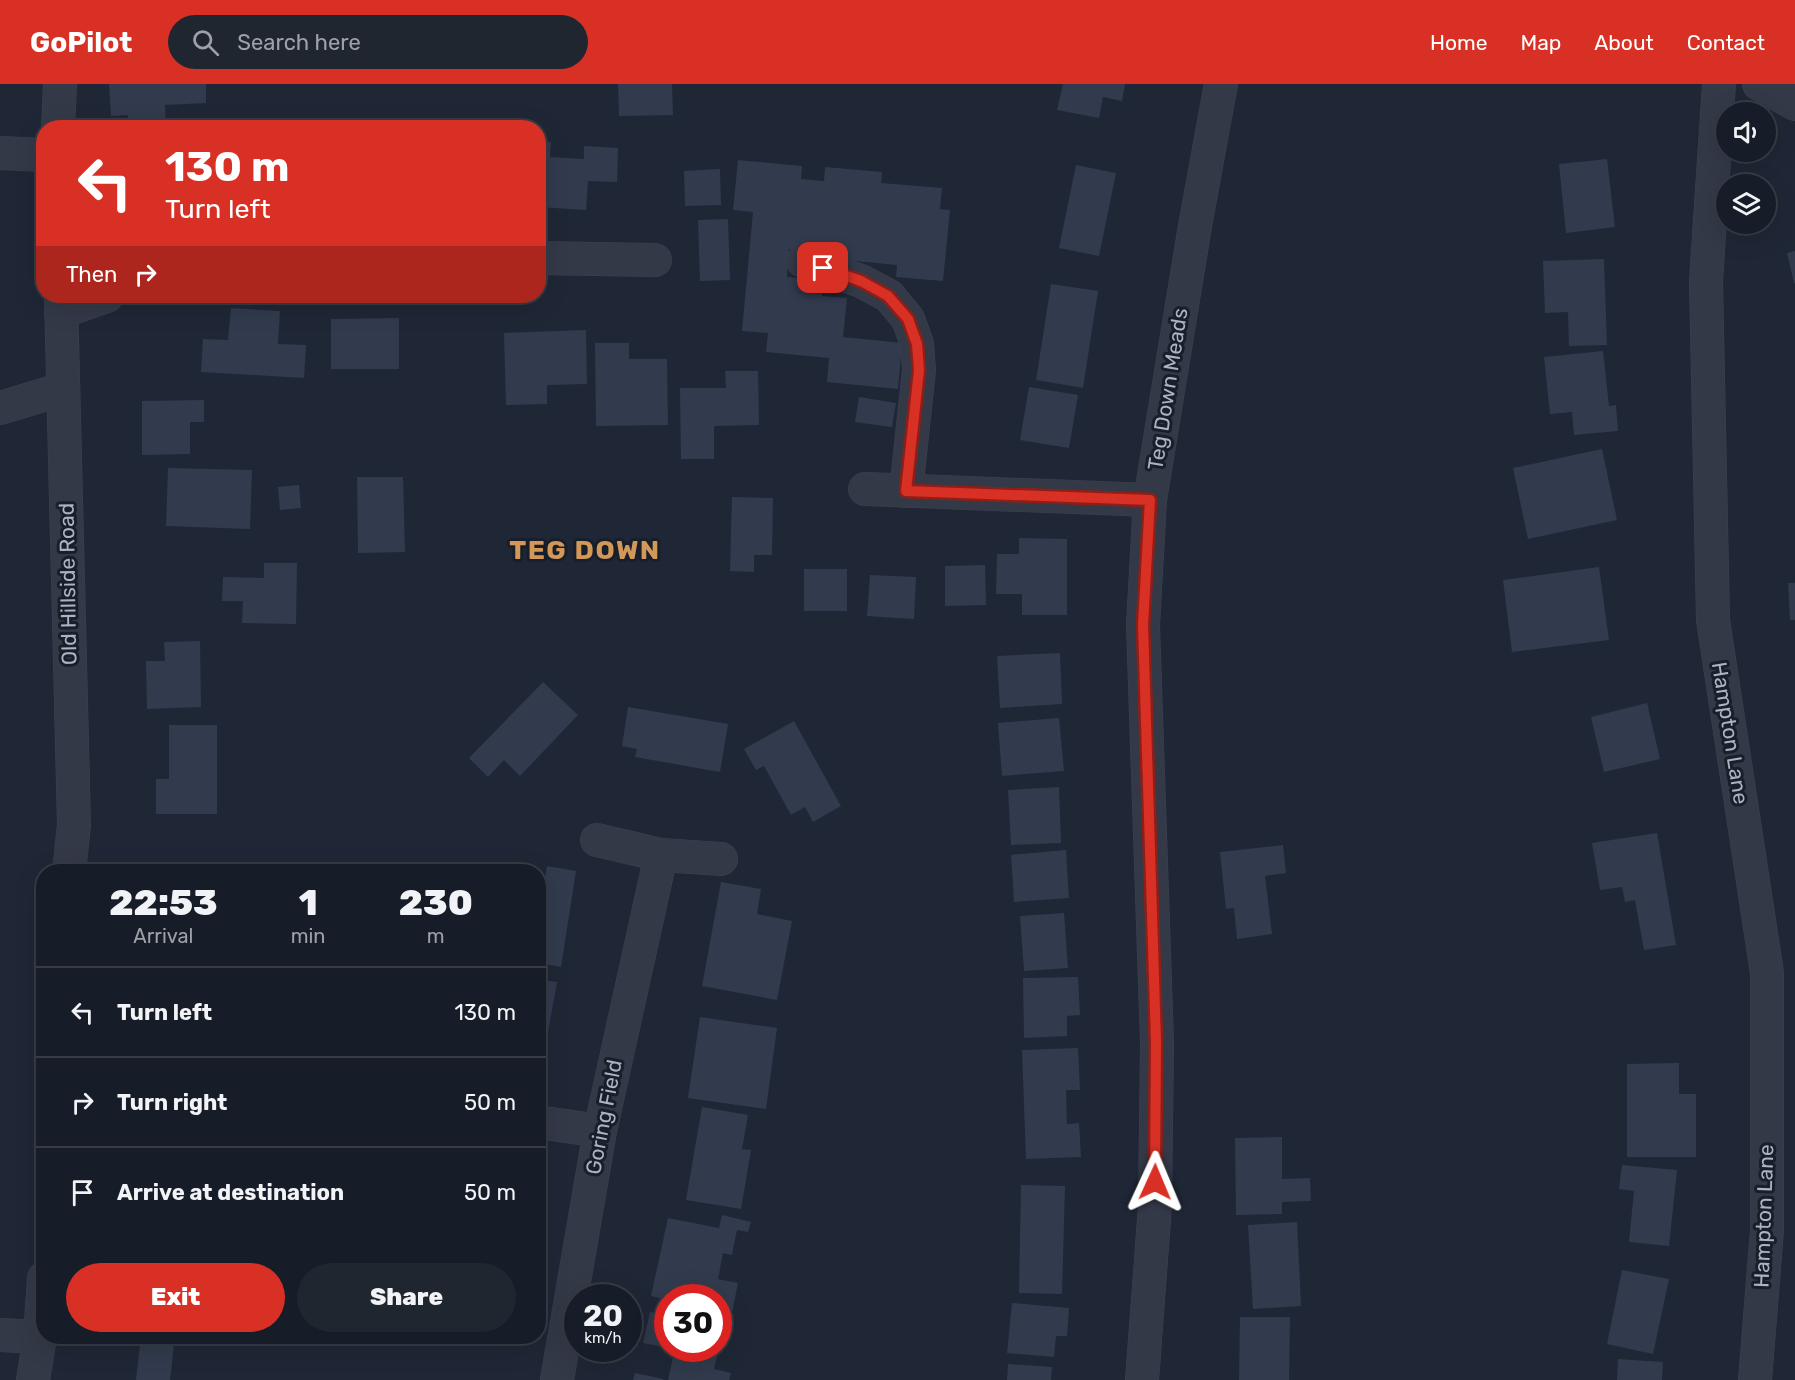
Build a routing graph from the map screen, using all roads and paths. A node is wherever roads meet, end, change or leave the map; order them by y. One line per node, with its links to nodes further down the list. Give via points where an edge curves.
1 (60, 84): 6 (street)
2 (1221, 84): 17 (street, Teg Down Meads)
3 (1719, 84): 30 (street, Hampton Lane, via 1706,281 1713,620 1767,973 1767,1230)
4 (1759, 84): 5 (street)
5 (1795, 104)
6 (58, 120)
7 (0, 153): 8 (street)
8 (36, 155)
9 (546, 258): 10 (street)
10 (655, 260)
11 (803, 261): 16 (street, via 861,281 888,296 908,319 917,344 919,370)
12 (61, 304): 13 (street, Old Hillside Road)
13 (63, 389): 14 (street); 21 (street, Old Hillside Road, via 74,825)
14 (0, 408)
15 (865, 489): 16 (street)
16 (906, 491): 17 (street)
17 (1150, 500): 29 (street, Teg Down Meads, via 1143,625 1156,1042 1155,1194)
18 (597, 840): 19 (street)
19 (661, 855): 20 (street); 23 (street, Goring Field)
20 (721, 859)
21 (70, 864)
22 (546, 1123): 23 (street)
23 (600, 1131): 28 (street, Goring Field)
24 (0, 1335): 25 (street)
25 (36, 1337)
26 (39, 1344): 27 (street)
27 (33, 1380)
28 (557, 1380)
29 (1142, 1380)
30 (1755, 1380)

